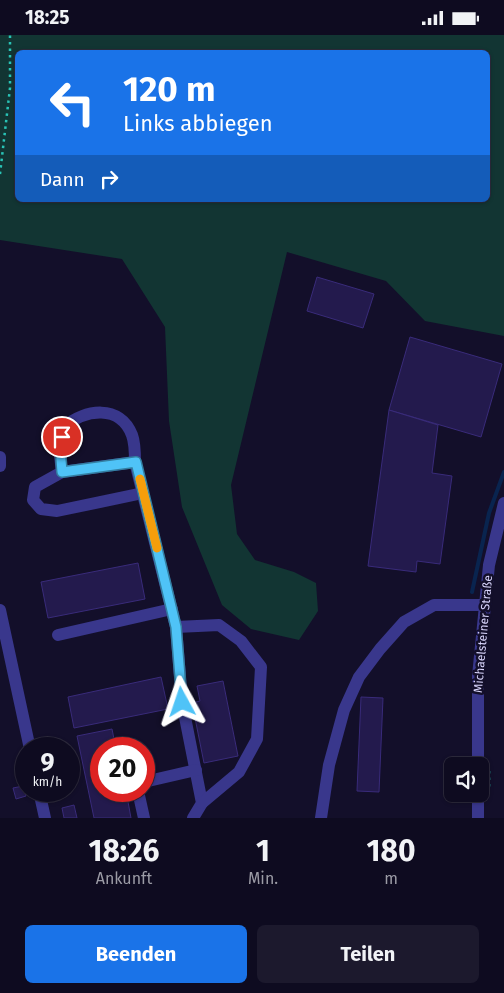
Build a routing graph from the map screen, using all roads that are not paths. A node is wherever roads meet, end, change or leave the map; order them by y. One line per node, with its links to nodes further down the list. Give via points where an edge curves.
1 (0, 457): 3 (street)
2 (136, 462): 4 (street); 4 (street, via 133,436 128,426 115,414 100,412 83,415 64,427 60,448); 5 (street)
3 (0, 467)
4 (62, 472): 5 (street, via 35,487 33,500 41,509 57,511)
5 (143, 493): 8 (street)
6 (504, 503): 7 (street, Michaelsteiner Straße, via 489,565)
7 (485, 605): 13 (street, Michaelsteiner Straße, via 478,676); 23 (street, via 434,605 404,622 380,649 359,677 344,710)
8 (172, 609): 10 (street); 11 (street)
9 (0, 610): 12 (street)
10 (176, 627): 14 (street, via 182,702); 19 (street, via 219,625 241,641 261,667 257,739 239,773)
11 (58, 635)
12 (27, 737)
13 (478, 757)
14 (196, 770): 15 (street); 19 (street)
15 (155, 779)
16 (41, 802): 20 (street)
17 (140, 802): 21 (street)
18 (478, 802): 24 (street)
19 (202, 803): 22 (street)
20 (45, 818)
21 (144, 818)
22 (193, 818)
23 (321, 818)
24 (478, 818)

